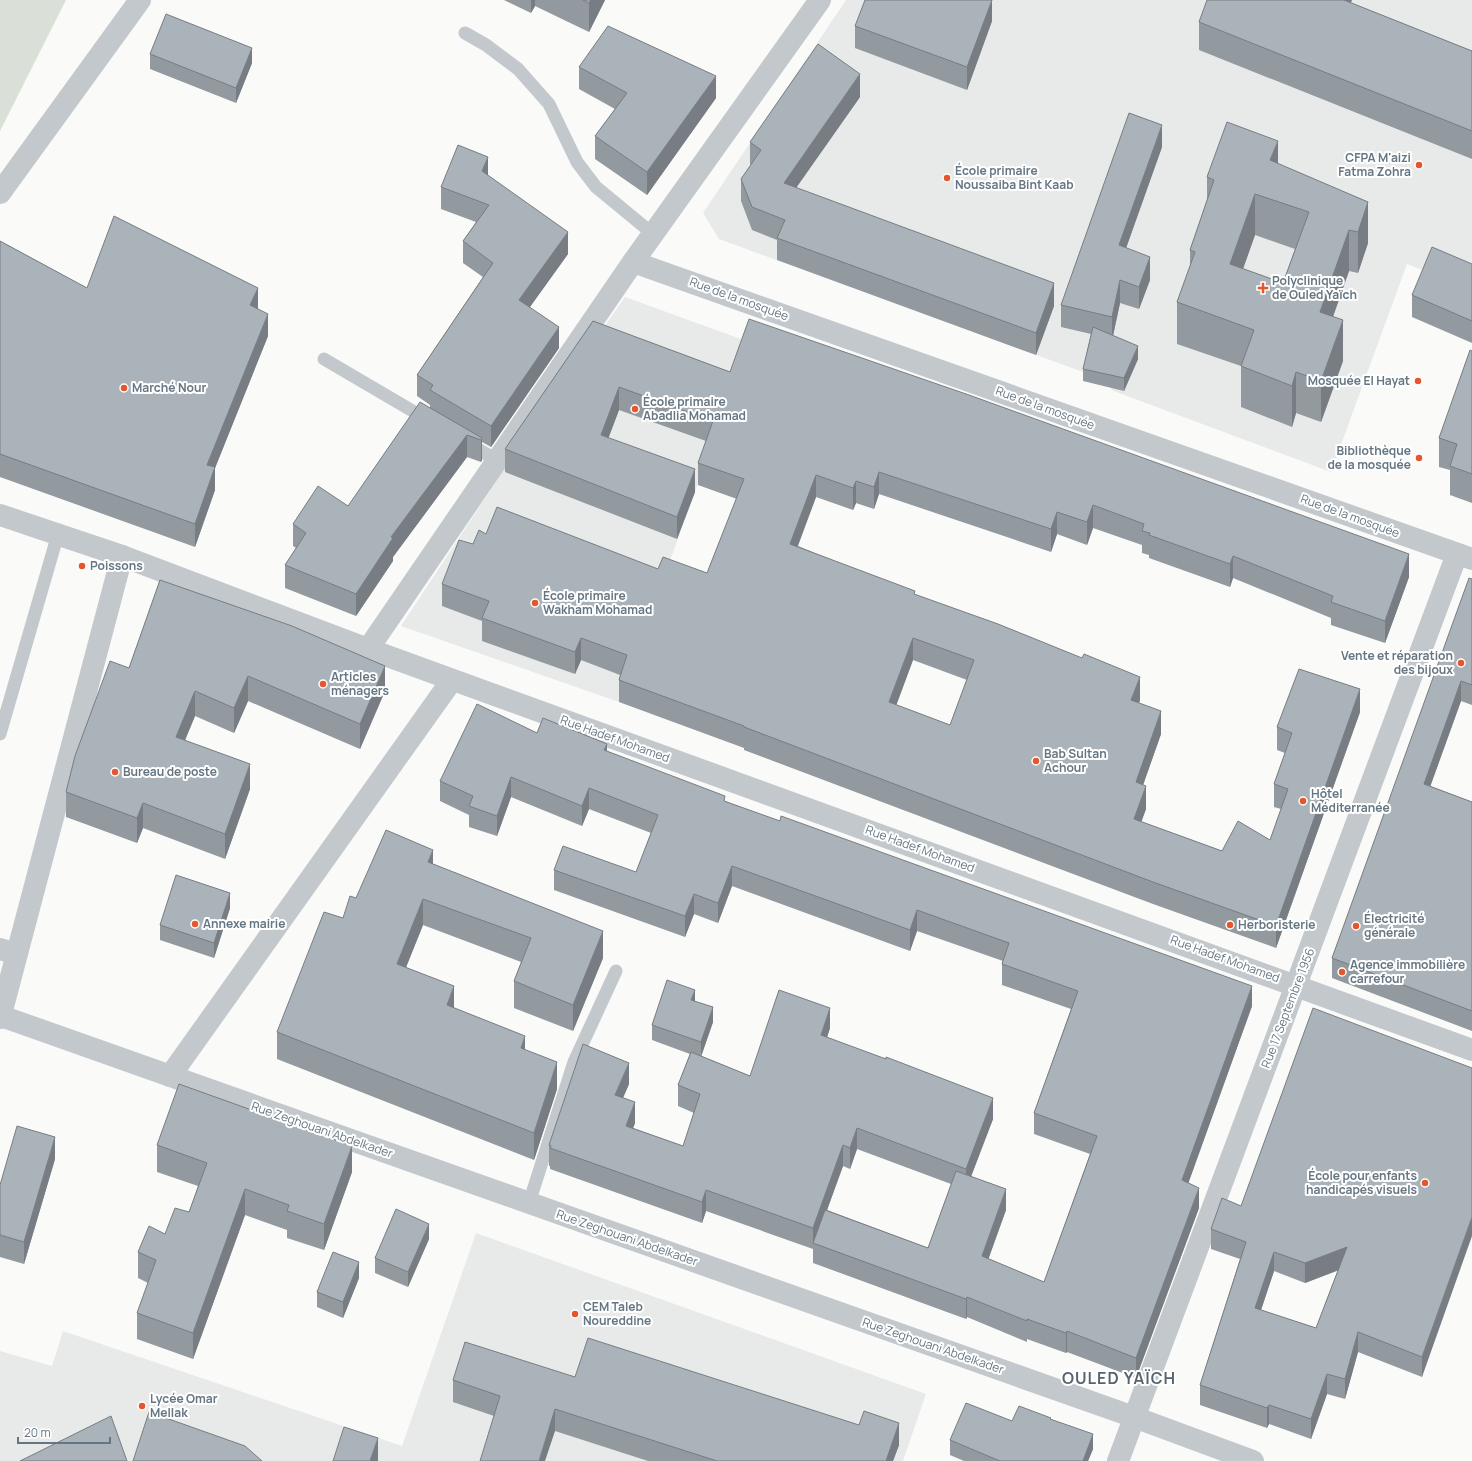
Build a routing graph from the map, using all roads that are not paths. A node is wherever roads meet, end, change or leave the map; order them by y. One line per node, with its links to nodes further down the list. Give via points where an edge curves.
1 (140, 0): 4 (street)
2 (820, 0): 5 (street)
3 (465, 33): 5 (lane, via 518,69 549,104 577,162 596,187)
4 (0, 193)
5 (653, 234): 6 (street)
6 (633, 262): 10 (street); 14 (street, Rue de la mosquée)
7 (324, 358): 8 (lane)
8 (437, 425)
9 (457, 437): 10 (lane)
10 (497, 460): 15 (street)
11 (0, 515): 12 (street, Rue Hadef Mohamed)
12 (58, 534): 13 (street, Rue Hadef Mohamed); 17 (lane)
13 (122, 556): 15 (street, Rue Hadef Mohamed); 18 (street)
14 (1465, 557): 20 (street, Rue 17 Septembre 1956)
15 (368, 649): 16 (street, Rue Hadef Mohamed)
16 (452, 680): 20 (street, Rue Hadef Mohamed); 23 (street)
17 (0, 734)
18 (8, 951): 21 (street)
19 (616, 970): 24 (lane, via 574,1062)
20 (1296, 985): 22 (street, Rue Hadef Mohamed); 25 (street, Rue 17 Septembre 1956)
21 (0, 1017): 23 (street, Rue Zeghouani Abdelkader)
22 (1472, 1050)
23 (170, 1076): 24 (street, Rue Zeghouani Abdelkader)
24 (529, 1203): 25 (street, Rue Zeghouani Abdelkader)
25 (1134, 1417): 26 (street, Rue 17 Septembre 1956); 27 (street, Rue Zeghouani Abdelkader)
26 (1118, 1461)
27 (1253, 1461)

